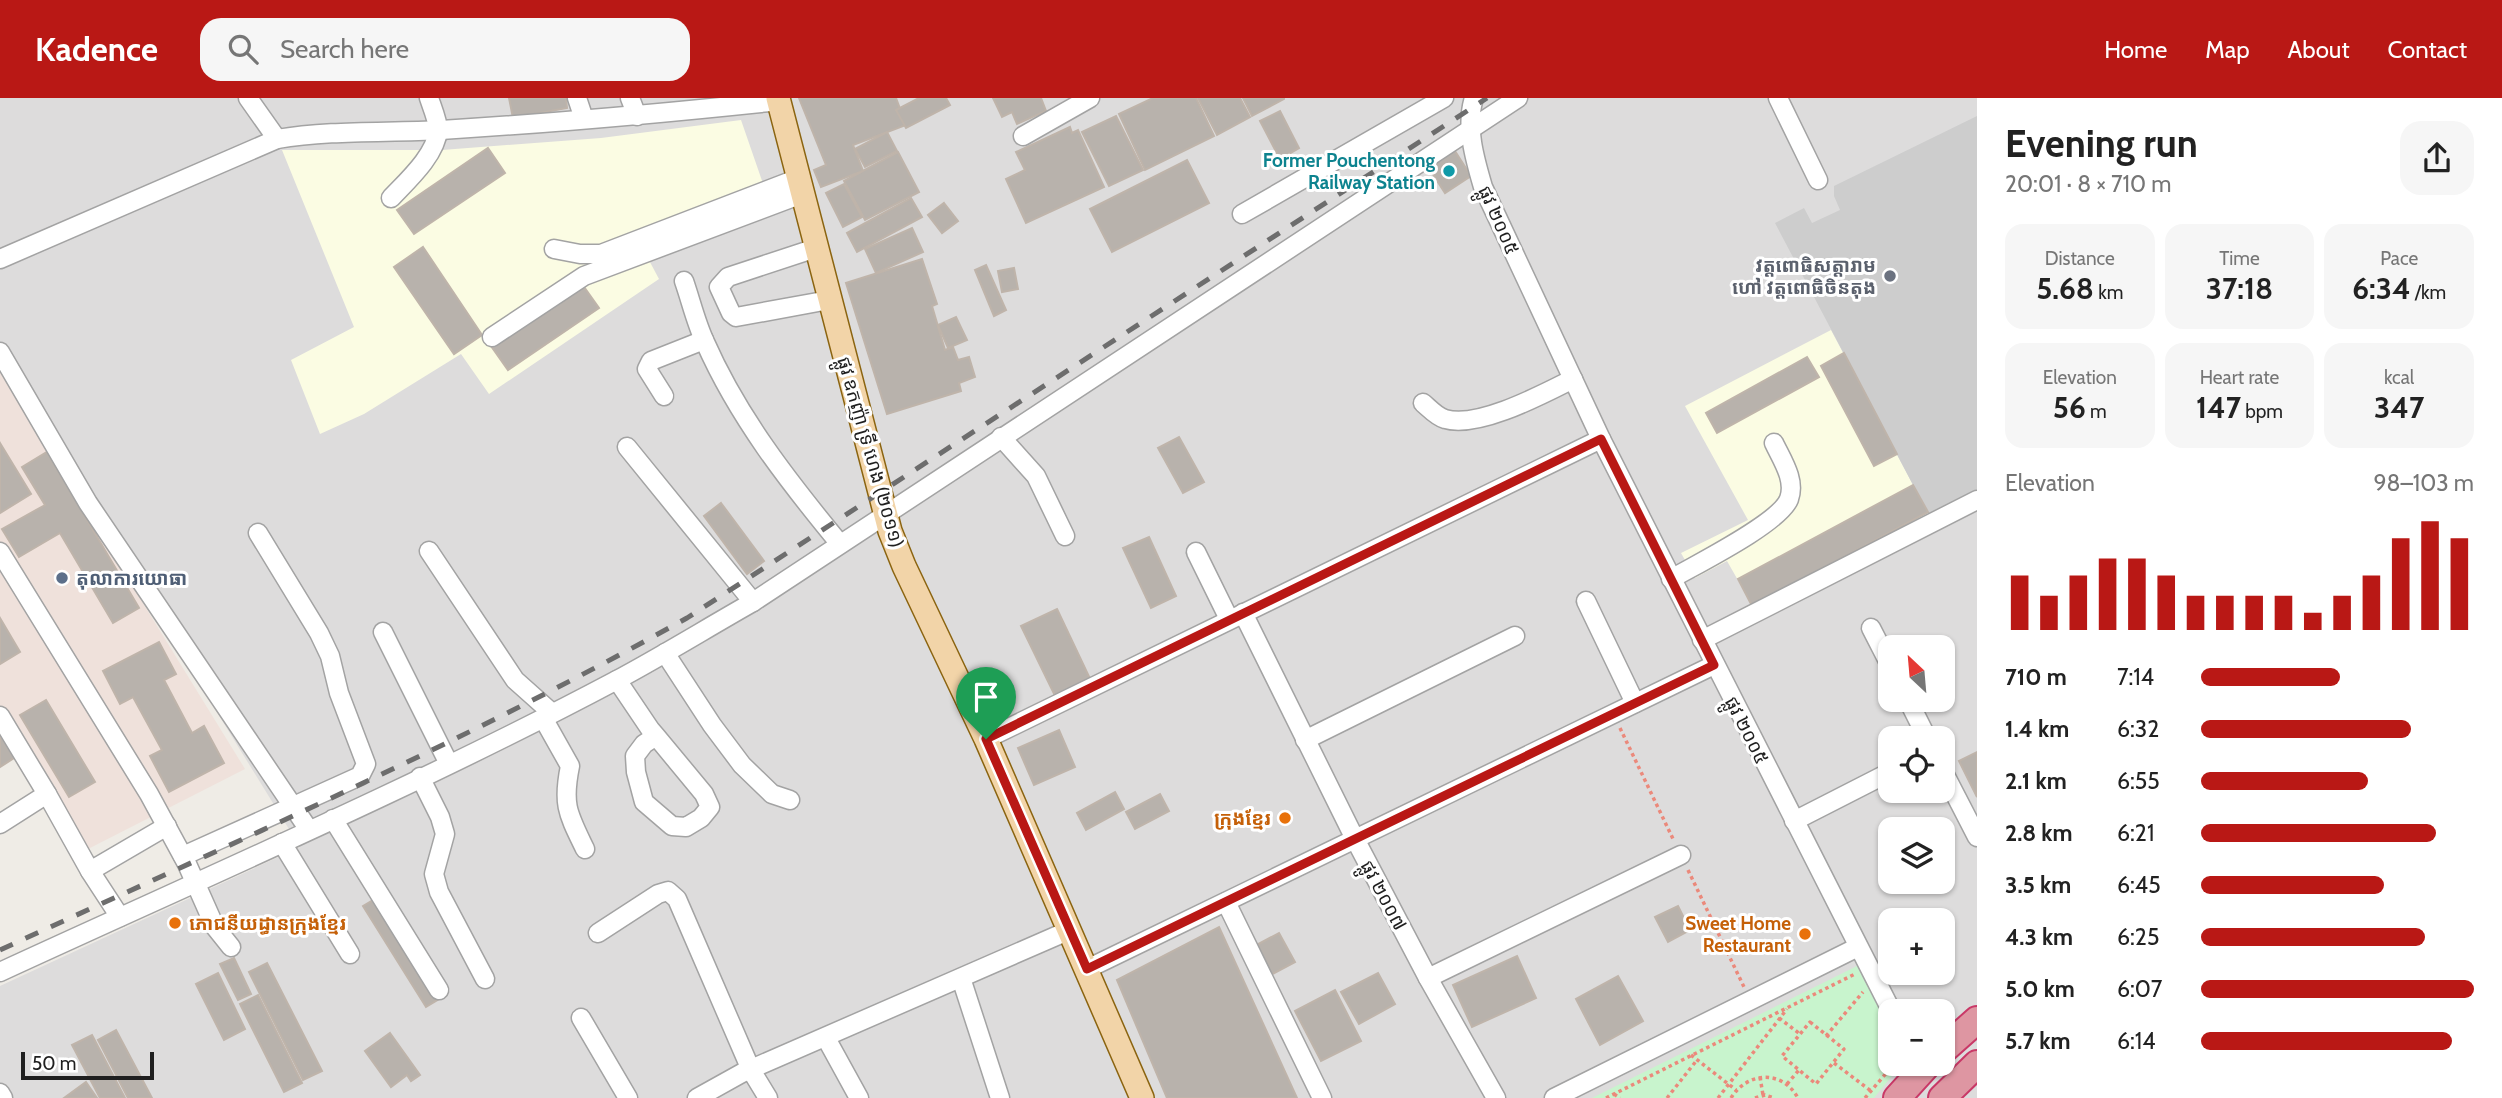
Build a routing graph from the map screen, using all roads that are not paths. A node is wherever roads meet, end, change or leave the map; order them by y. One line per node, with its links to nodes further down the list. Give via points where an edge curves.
1 (248, 98): 17 (street)
2 (429, 98): 15 (street)
3 (577, 98): 13 (street)
4 (631, 98): 12 (street)
5 (1090, 98): 11 (street)
6 (1444, 98): 21 (street)
7 (1474, 98): 14 (street, ផ្លូវ ២០០៥)
8 (1518, 98): 14 (street)
9 (1778, 98): 18 (street)
10 (779, 100): 12 (street); 19 (main road, ផ្លូវ ឧកញ៉ា ទ្រី ហេង (២០១១))
11 (1068, 103): 16 (street)
12 (637, 116): 13 (street)
13 (584, 119): 15 (street)
14 (1472, 129): 30 (street, ផ្លូវ ២០០៥, via 1483,187); 33 (street)
15 (438, 130): 17 (street); 20 (street, via 426,160)
16 (1023, 136)
17 (276, 139): 24 (street)
18 (1818, 180)
19 (800, 186): 22 (main road, ផ្លូវ ឧកញ៉ា ទ្រី ហេង (២០១១)); 23 (street, via 601,254); 27 (street, via 584,275)
20 (391, 198)
21 (1242, 214)
22 (816, 248): 26 (main road, ផ្លូវ ឧកញ៉ា ទ្រី ហេង (២០១១)); 26 (street, via 728,276 719,287 737,317)
23 (554, 250)
24 (0, 259)
25 (684, 281): 28 (street)
26 (829, 300): 38 (main road, ផ្លូវ ឧកញ៉ា ទ្រី ហេង (២០១១))
27 (492, 337)
28 (704, 340): 31 (street, via 651,361 647,369); 41 (street, via 726,386 771,458)
29 (0, 352): 71 (street, via 88,503)
30 (1573, 379): 32 (street, via 1505,411 1467,419 1444,419); 34 (street, ផ្លូវ ២០០៥)
31 (664, 396)
32 (1423, 403)
33 (1001, 438): 38 (street); 40 (street, via 1036,477)
34 (1601, 439): 45 (street, ផ្លូវ ២០០៥); 48 (street)
35 (1774, 443): 45 (street, via 1790,476 1789,499 1774,518)
36 (627, 447): 47 (street)
37 (1977, 500): 52 (street)
38 (884, 514): 41 (street); 61 (main road, ផ្លូវ ឧកញ៉ា ទ្រី ហេង (២០១១))
39 (258, 533): 64 (street, via 330,656 366,764)
40 (1065, 536)
41 (840, 544): 47 (street)
42 (429, 551): 59 (street, via 515,680)
43 (0, 552): 75 (street)
44 (1196, 552): 48 (street, ផ្លូវ ២០០៧)
45 (1671, 579): 52 (street, ផ្លូវ ២០០៥)
46 (1586, 601): 57 (street)
47 (753, 602): 54 (street)
48 (1236, 616): 61 (street); 62 (street, ផ្លូវ ២០០៧)
49 (1871, 628): 53 (street)
50 (383, 632): 63 (street)
51 (1515, 636): 62 (street)
52 (1702, 640): 55 (street, ផ្លូវ ២០០៥)
53 (1878, 642)
54 (665, 653): 56 (street); 70 (street, via 742,765 772,794)
55 (1714, 665): 57 (street); 73 (street, ផ្លូវ ២០០៥)
56 (617, 680): 59 (street); 60 (street)
57 (1635, 703): 78 (street)
58 (0, 716): 68 (street)
59 (547, 716): 63 (street); 80 (street, via 570,766 565,805)
60 (656, 736): 60 (street, via 710,807 686,827 672,826 645,802 635,756)
61 (986, 739): 87 (main road, ផ្លូវ ឧកញ៉ា ទ្រី ហេង (២០១១))
62 (1305, 740): 78 (street, ផ្លូវ ២០០៧)
63 (449, 764): 65 (street)
64 (364, 772): 67 (street); 71 (street)
65 (420, 777): 67 (street); 96 (street, via 444,834 434,874 439,892)
66 (1878, 778): 73 (street)
67 (390, 792): 72 (street)
68 (47, 794): 74 (street); 83 (street)
69 (1955, 794): 77 (street)
70 (790, 800)
71 (292, 807): 76 (street); 82 (street)
72 (333, 819): 76 (street); 97 (street)
73 (1794, 821): 90 (street, ផ្លូវ ២០០៥)
74 (0, 824)
75 (167, 826): 82 (street); 83 (street)
76 (309, 830): 79 (street)
77 (1977, 837)
78 (1354, 839): 85 (street); 95 (street, ផ្លូវ ២០០៧)
79 (282, 843): 84 (street); 91 (street)
80 (584, 849)
81 (1681, 855): 95 (street)
82 (183, 856): 84 (street)
83 (90, 871): 86 (street)
84 (196, 882): 86 (street); 89 (street, via 215,928)
85 (1226, 902): 92 (street); 114 (street)
86 (120, 917): 93 (street)
87 (1070, 930): 92 (main road, ផ្លូវ ឧកញ៉ា ទ្រី ហេង (២០១១)); 94 (street)
88 (598, 933): 104 (street, via 658,894 668,891 677,899)
89 (231, 947)
90 (1858, 947): 98 (street, ផ្លូវ ២០០៥); 116 (street)
91 (350, 954)
92 (1087, 969): 113 (main road, ផ្លូវ ឧកញ៉ា ទ្រី ហេង (២០១១))
93 (0, 972)
94 (961, 978): 101 (street); 112 (street)
95 (1428, 978): 115 (street, ផ្លូវ ២០០៧)
96 (485, 979)
97 (439, 990)
98 (1879, 999)
99 (581, 1017): 108 (street)
100 (1977, 1020): 102 (highway)
101 (826, 1038): 104 (street); 111 (street)
102 (1955, 1039)
103 (1977, 1064): 118 (highway)
104 (751, 1070): 109 (street); 110 (street)
105 (1916, 1076): 117 (highway)
106 (0, 1093): 107 (street)
107 (3, 1098)
108 (628, 1098)
109 (697, 1098)
110 (768, 1098)
111 (859, 1098)
112 (1000, 1098)
113 (1142, 1098)
114 (1322, 1098)
115 (1496, 1098)
116 (1554, 1098)
117 (1897, 1098)
118 (1942, 1098)

